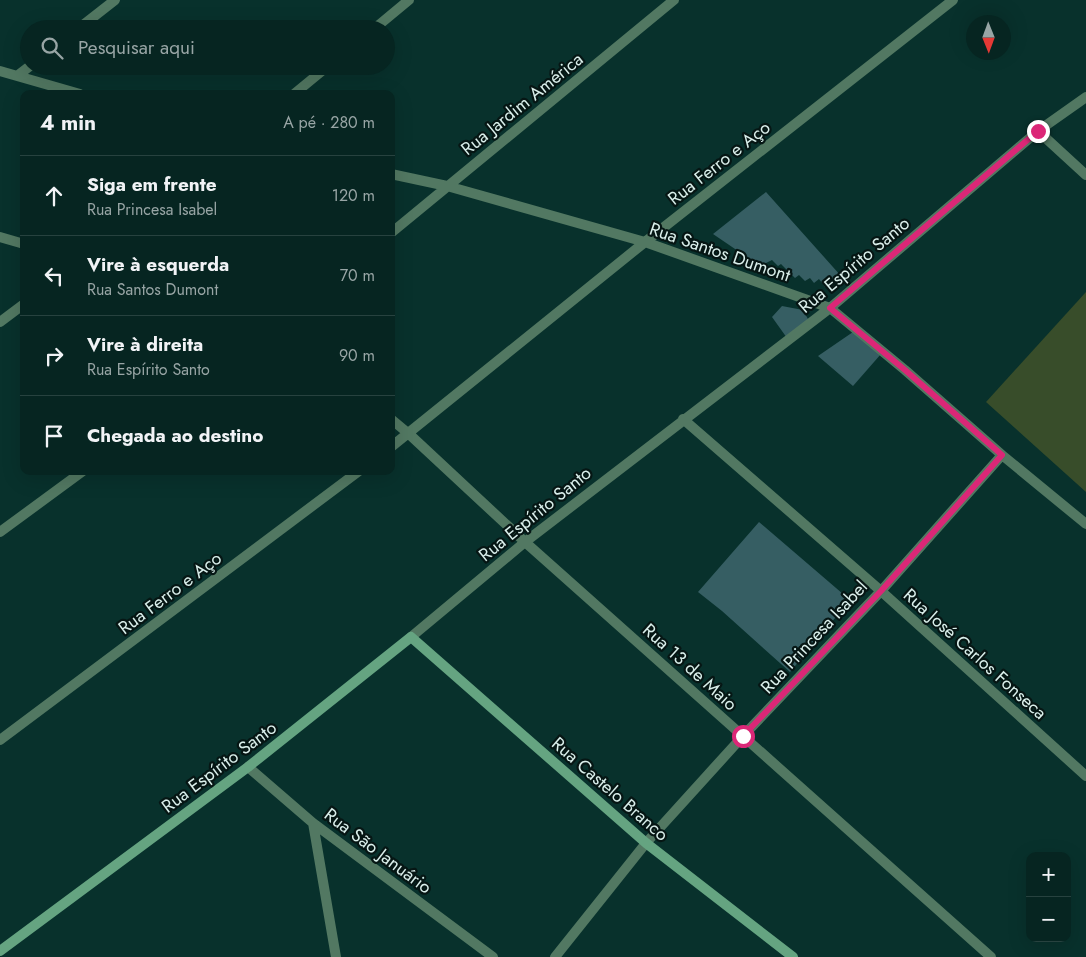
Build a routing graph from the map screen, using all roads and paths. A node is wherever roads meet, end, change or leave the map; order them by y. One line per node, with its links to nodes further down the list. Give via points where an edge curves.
1 (115, 0): 5 (street)
2 (409, 0): 6 (street)
3 (674, 0): 17 (street, Rua Jardim América)
4 (952, 0): 20 (street, Rua Ferro e Aço)
5 (89, 20)
6 (385, 20)
7 (0, 71): 10 (street)
8 (20, 74): 10 (street)
9 (317, 75): 12 (street)
10 (17, 76): 11 (street)
11 (66, 90)
12 (299, 90)
13 (1086, 97): 14 (street, Rua Espírito Santo)
14 (1038, 131): 16 (street); 23 (street, Rua Espírito Santo)
15 (395, 175): 17 (street, Rua Santos Dumont)
16 (1086, 175)
17 (447, 186): 18 (street, Rua Jardim América); 20 (street, Rua Santos Dumont)
18 (395, 230)
19 (0, 237): 21 (street)
20 (644, 242): 23 (street, Rua Santos Dumont); 27 (street, Rua Ferro e Aço)
21 (20, 243)
22 (20, 307): 24 (street)
23 (830, 308): 25 (street, Rua Espírito Santo); 29 (street, Rua Santos Dumont)
24 (0, 322)
25 (683, 419): 34 (street, Rua Espírito Santo); 35 (street, Rua José Carlos Fonseca)
26 (395, 422): 27 (street, Rua 13 de Maio)
27 (409, 434): 28 (street, Rua Ferro e Aço); 34 (street, Rua 13 de Maio)
28 (395, 444)
29 (1002, 455): 32 (street, Rua Santos Dumont); 35 (street, Rua Princesa Isabel)
30 (78, 475): 33 (street)
31 (354, 475): 38 (street, Rua Ferro e Aço)
32 (1086, 524)
33 (0, 532)
34 (525, 542): 36 (street, Rua Espírito Santo); 37 (street, Rua 13 de Maio)
35 (881, 591): 37 (street, Rua Princesa Isabel); 40 (street, Rua José Carlos Fonseca)
36 (411, 637): 39 (street, Rua Espírito Santo); 42 (street, Rua Castelo Branco)
37 (743, 736): 42 (street, Rua Princesa Isabel); 48 (street, Rua 13 de Maio)
38 (0, 740)
39 (248, 767): 41 (street, Rua São Januário); 43 (street, Rua Espírito Santo)
40 (1086, 776)
41 (313, 823): 44 (street); 45 (street, Rua São Januário)
42 (646, 843): 46 (street, Rua Princesa Isabel); 47 (street, Rua Castelo Branco)
43 (0, 951)
44 (336, 957)
45 (493, 957)
46 (555, 957)
47 (793, 957)
48 (991, 957)

